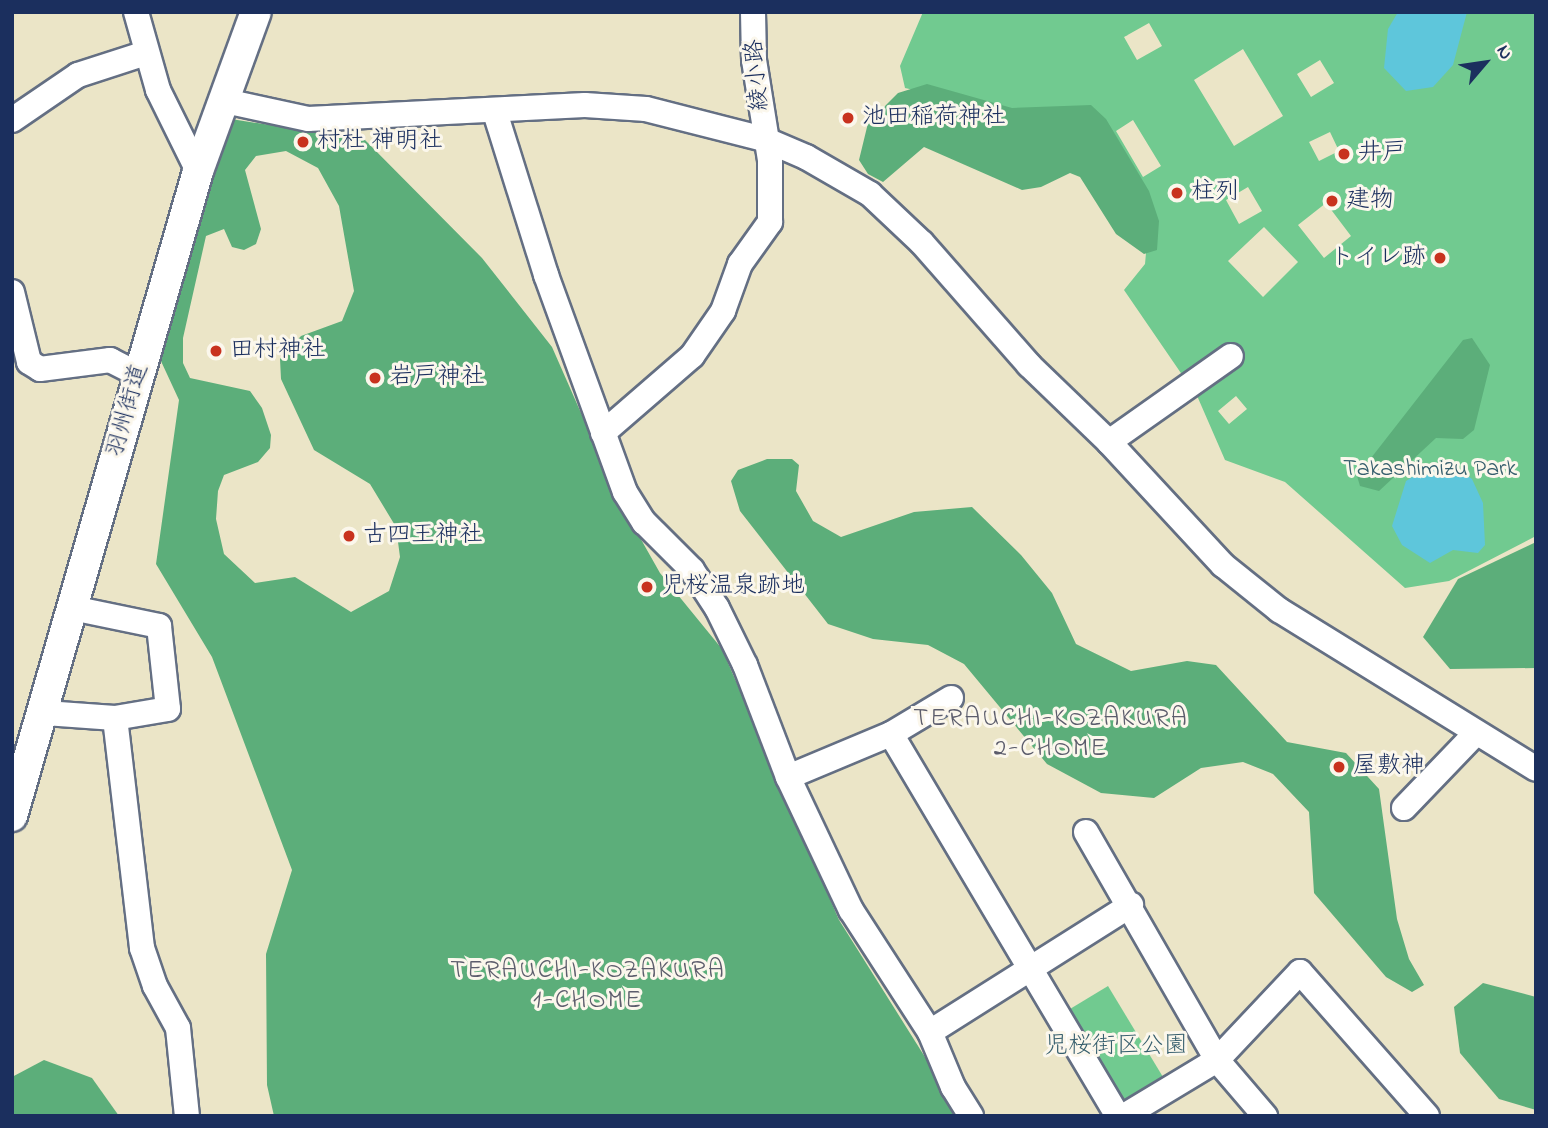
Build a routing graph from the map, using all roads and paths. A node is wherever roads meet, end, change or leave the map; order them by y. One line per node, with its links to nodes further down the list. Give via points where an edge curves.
1 (136, 12): 4 (street)
2 (256, 12): 5 (street, 羽州街道)
3 (753, 12): 8 (street, 綾小路)
4 (146, 53): 7 (street, via 78,75); 9 (street)
5 (225, 101): 6 (street, via 308,119); 9 (street, 羽州街道)
6 (495, 112): 8 (street, via 585,105 646,109); 13 (street, via 545,275)
7 (12, 120)
8 (764, 139): 13 (street, 綾小路, via 770,160 769,222 740,264 723,311 692,356); 14 (street, via 806,156 870,194 922,243 1030,365)
9 (198, 171): 12 (street, 羽州街道)
10 (12, 292): 12 (street, via 29,362 40,369 110,360)
11 (1231, 356): 14 (street)
12 (138, 374): 15 (street, 羽州街道)
13 (603, 433): 23 (street, via 625,492 644,522 692,570 717,608 745,665)
14 (1109, 443): 19 (street, via 1223,565 1279,610)
15 (72, 608): 17 (street, 羽州街道); 18 (street, via 159,626 168,709)
16 (951, 698): 20 (street)
17 (45, 713): 18 (street); 21 (street, 羽州街道)
18 (115, 718): 31 (street, via 142,948 155,986 178,1028)
19 (1476, 733): 22 (street); 24 (street)
20 (891, 734): 23 (street); 28 (street)
21 (21, 753): 25 (street, 羽州街道)
22 (1536, 769)
23 (788, 777): 29 (street, via 852,910)
24 (1404, 808)
25 (12, 816)
26 (1086, 832): 27 (street)
27 (1131, 905): 28 (street); 30 (street)
28 (1030, 971): 29 (street); 33 (street)
29 (930, 1032): 32 (street)
30 (1217, 1060): 34 (street); 35 (street); 36 (street, via 1300,972)
31 (187, 1116)
32 (971, 1116)
33 (1118, 1116)
34 (1124, 1116)
35 (1265, 1116)
36 (1427, 1116)

